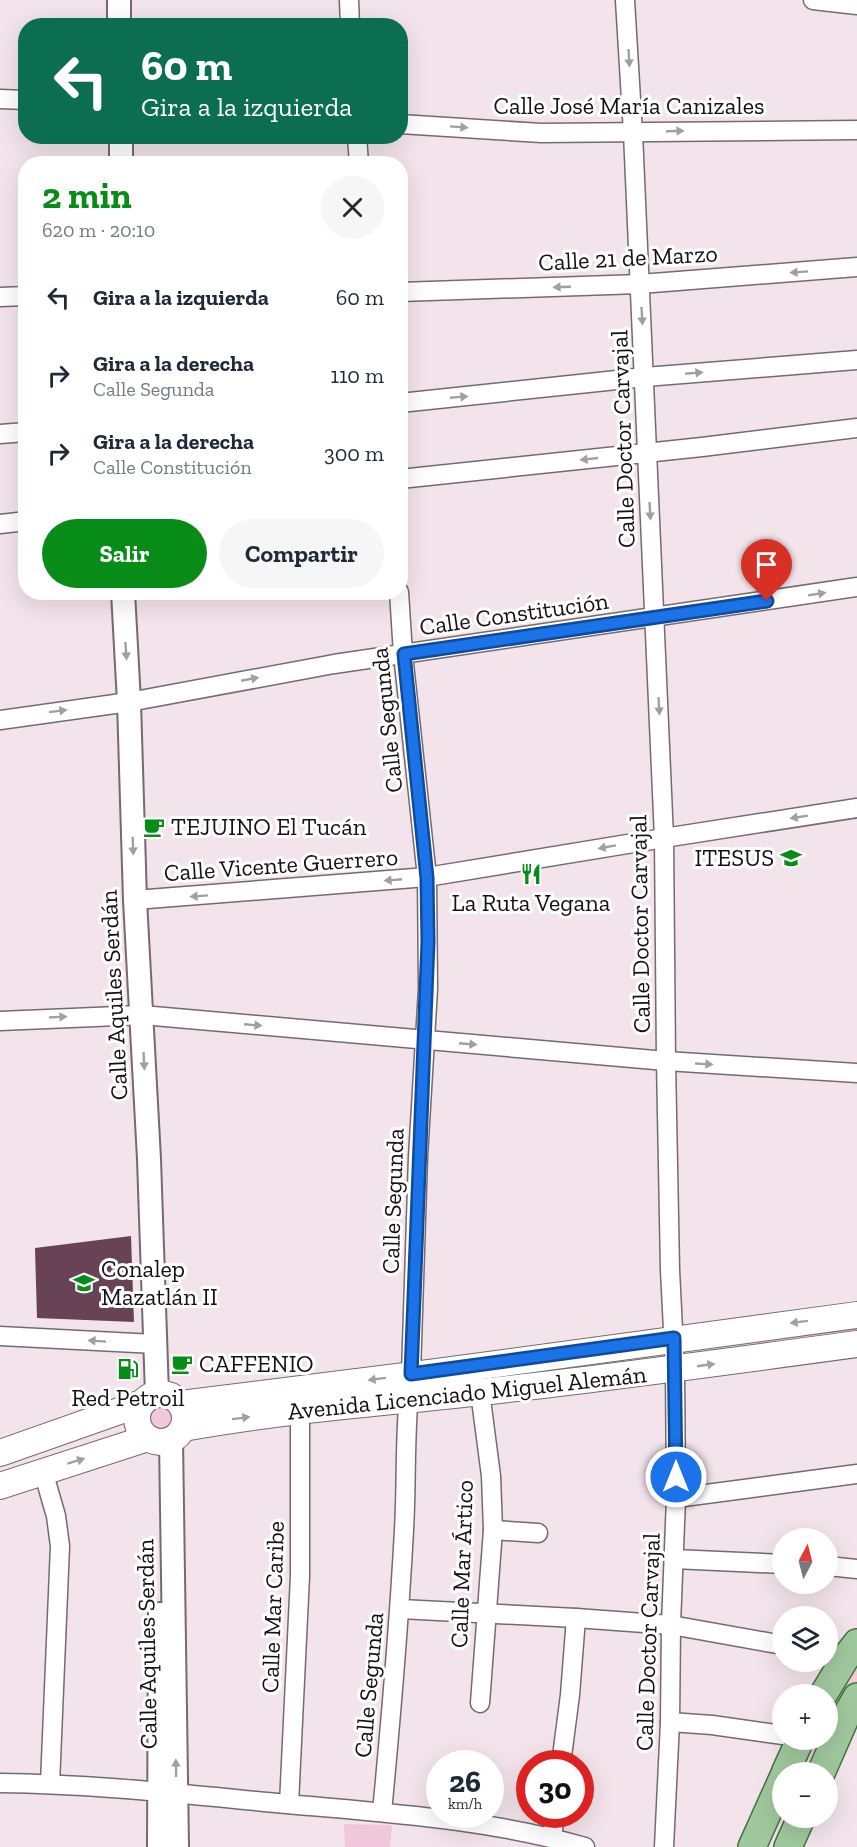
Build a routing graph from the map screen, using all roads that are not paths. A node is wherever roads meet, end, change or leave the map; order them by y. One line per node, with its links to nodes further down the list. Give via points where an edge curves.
1 (118, 0): 6 (street)
2 (349, 0): 7 (street)
3 (625, 0): 12 (street, Calle Doctor Carvajal, one-way to 12)
4 (813, 0): 5 (street)
5 (857, 4)
6 (119, 18)
7 (350, 18)
8 (0, 99): 9 (street)
9 (18, 100)
10 (408, 125): 12 (street, Calle José María Canizales, one-way to 12, via 542,133)
11 (857, 130): 12 (street, Calle José María Canizales, one-way to 11)
12 (633, 133): 14 (street, Calle Doctor Carvajal)
13 (857, 267): 14 (street, Calle 21 de Marzo, one-way to 14)
14 (640, 284): 15 (street, Calle 21 de Marzo, one-way to 15); 19 (street, Calle Doctor Carvajal, one-way to 19)
15 (408, 292)
16 (0, 297): 17 (street)
17 (18, 297)
18 (857, 360): 19 (street, one-way to 18)
19 (645, 377): 20 (street, one-way to 19); 24 (street, Calle Doctor Carvajal)
20 (408, 402)
21 (857, 428): 24 (street)
22 (18, 433): 23 (street)
23 (0, 434)
24 (647, 453): 25 (street, one-way to 25); 31 (street, Calle Doctor Carvajal, one-way to 31)
25 (408, 478)
26 (18, 521): 27 (street)
27 (0, 524)
28 (857, 587): 31 (street, Calle Constitución, one-way to 28)
29 (123, 600): 33 (street, Calle Aquiles Serdán, one-way to 33)
30 (400, 600): 32 (street, Calle Segunda)
31 (654, 618): 32 (street, Calle Constitución); 36 (street, Calle Doctor Carvajal, one-way to 36)
32 (404, 654): 33 (street, Calle Constitución, one-way to 32); 37 (street, Calle Segunda)
33 (129, 702): 34 (street, Calle Constitución, one-way to 33); 38 (street, Calle Aquiles Serdán, one-way to 38)
34 (0, 720)
35 (857, 808): 36 (street, Calle Vicente Guerrero, one-way to 36)
36 (664, 838): 37 (street, Calle Vicente Guerrero, one-way to 37); 42 (street, Calle Doctor Carvajal)
37 (427, 878): 38 (street, Calle Vicente Guerrero, one-way to 38); 41 (street, Calle Segunda, via 428,989)
38 (135, 900): 39 (street, Calle Aquiles Serdán)
39 (142, 1015): 40 (street, one-way to 39); 41 (street, one-way to 41); 47 (street, Calle Aquiles Serdán, one-way to 47)
40 (0, 1021)
41 (424, 1040): 42 (street, one-way to 42); 50 (street, Calle Segunda)
42 (666, 1061): 43 (street, one-way to 43); 46 (street, Calle Doctor Carvajal)
43 (857, 1073)
44 (857, 1315): 46 (main road, Avenida Licenciado Miguel Alemán, one-way to 46)
45 (0, 1336): 47 (street, one-way to 45)
46 (674, 1338): 49 (street, Calle Doctor Carvajal); 50 (main road, Avenida Licenciado Miguel Alemán)
47 (155, 1344): 52 (street, Calle Aquiles Serdán)
48 (857, 1344): 49 (main road, Avenida Licenciado Miguel Alemán, one-way to 48)
49 (675, 1369): 51 (main road, Avenida Licenciado Miguel Alemán); 59 (street, Calle Doctor Carvajal)
50 (410, 1386): 51 (main road, Avenida Licenciado Miguel Alemán); 53 (main road, Avenida Licenciado Miguel Alemán); 54 (main road, Avenida Licenciado Miguel Alemán, one-way to 54); 66 (street, Calle Segunda)
51 (480, 1392): 60 (street, Calle Mar Ártico, via 491,1476)
52 (149, 1398): 54 (main road, via 171,1396); 54 (main road, via 137,1418 138,1426); 55 (main road)
53 (300, 1411): 54 (main road, Avenida Licenciado Miguel Alemán, one-way to 53); 83 (street, Calle Mar Caribe, via 300,1576)
54 (168, 1430): 56 (main road, Avenida Licenciado Miguel Alemán, one-way to 54); 81 (street, Calle Aquiles Serdán, via 160,1562)
55 (0, 1453)
56 (43, 1471): 58 (main road, Avenida Licenciado Miguel Alemán); 80 (street, via 60,1546)
57 (857, 1474): 59 (street)
58 (0, 1486)
59 (676, 1498): 62 (street, Calle Doctor Carvajal)
60 (493, 1530): 61 (street); 67 (street, Calle Mar Ártico)
61 (538, 1533)
62 (674, 1559): 63 (street); 69 (street, Calle Doctor Carvajal)
63 (772, 1563)
64 (838, 1567): 65 (street)
65 (857, 1569)
66 (400, 1609): 67 (street); 84 (street, Calle Segunda)
67 (486, 1613): 68 (street); 74 (street, Calle Mar Ártico)
68 (576, 1618): 69 (street); 77 (street)
69 (671, 1625): 70 (street); 75 (street, Calle Doctor Carvajal)
70 (772, 1643)
71 (844, 1651): 72 (main road)
72 (828, 1684)
73 (857, 1697): 78 (main road)
74 (480, 1703)
75 (670, 1722): 76 (street); 91 (street, Calle Doctor Carvajal)
76 (772, 1733)
77 (563, 1750)
78 (826, 1762)
79 (0, 1783): 80 (street)
80 (50, 1784): 81 (street)
81 (168, 1793): 83 (street); 88 (street, Calle Aquiles Serdán); 89 (street, Calle Aquiles Serdán)
82 (772, 1802): 92 (main road)
83 (289, 1804): 84 (street)
84 (382, 1812): 87 (street)
85 (553, 1828): 87 (street)
86 (797, 1828): 93 (main road)
87 (552, 1838): 90 (street)
88 (159, 1847)
89 (177, 1847)
90 (585, 1847)
91 (664, 1847)
92 (752, 1847)
93 (788, 1847)

